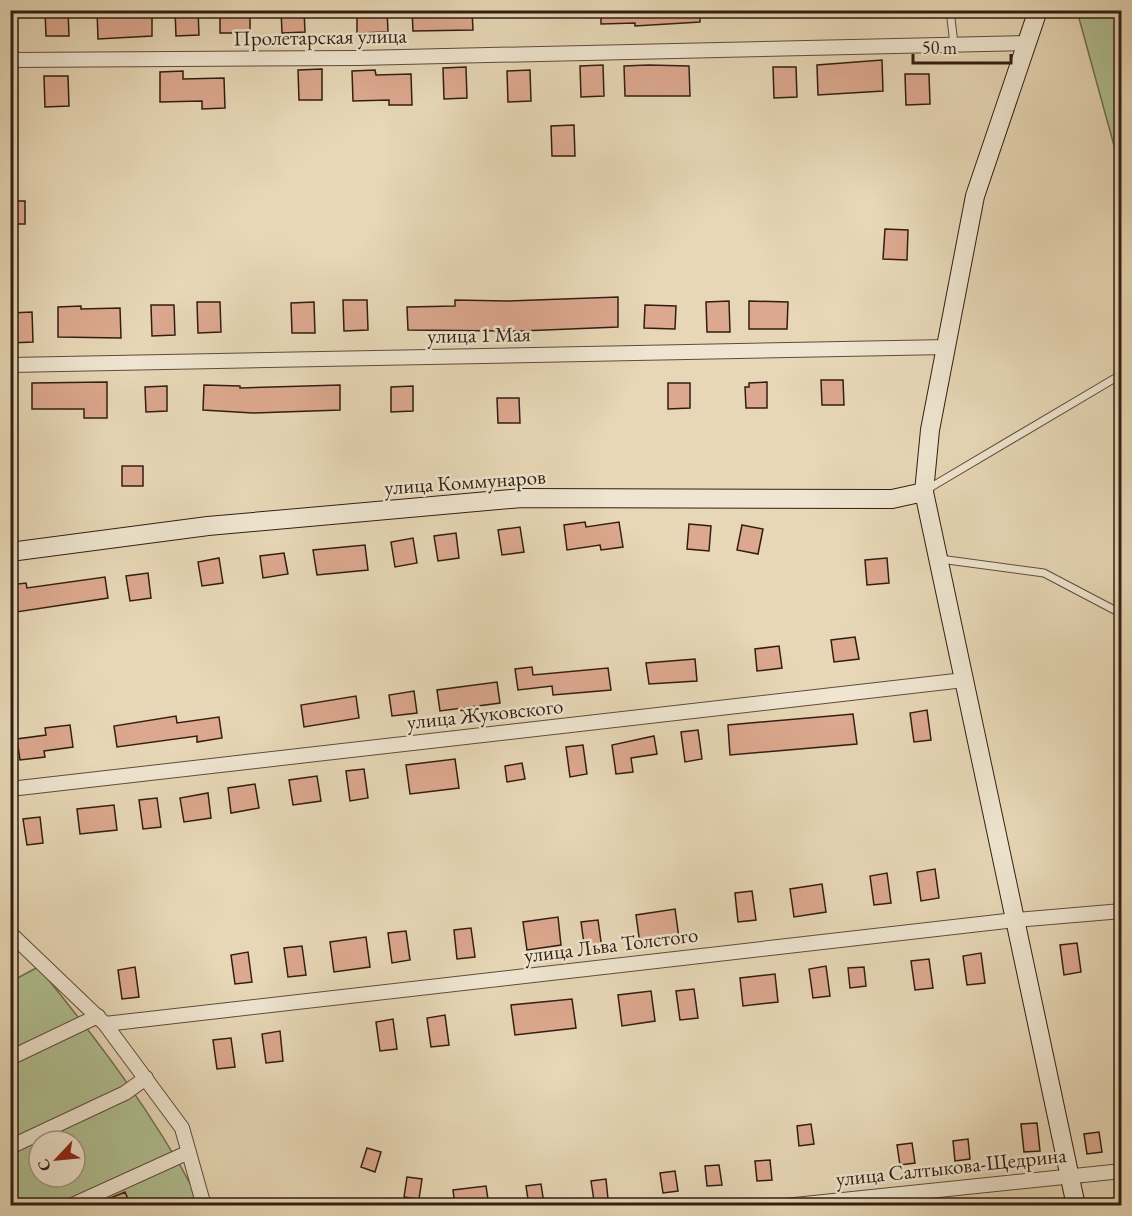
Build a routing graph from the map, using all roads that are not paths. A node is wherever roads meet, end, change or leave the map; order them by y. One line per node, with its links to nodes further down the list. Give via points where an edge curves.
1 (950, 10): 4 (lane)
2 (1038, 10): 3 (main road)
3 (1026, 43): 4 (street, Пролетарская улица); 6 (main road, via 975,195)
4 (954, 44): 5 (street, Пролетарская улица, via 358,58)
5 (10, 60)
6 (947, 347): 7 (street, улица 1 Мая); 9 (main road, via 930,430)
7 (10, 365)
8 (1122, 374): 9 (lane)
9 (924, 492): 10 (main road, улица Коммунаров, via 892,499 522,498 208,526); 11 (main road)
10 (10, 552)
11 (938, 559): 12 (lane, via 1044,573); 13 (main road)
12 (1122, 614)
13 (964, 680): 14 (street, улица Жуковского); 16 (main road)
14 (10, 789)
15 (1122, 912): 16 (street, улица Льва Толстого)
16 (1015, 920): 18 (street, улица Льва Толстого); 24 (main road)
17 (10, 933): 18 (street)
18 (102, 1020): 19 (street, улица Льва Толстого); 20 (street)
19 (10, 1058)
20 (146, 1078): 21 (street, via 125,1093); 22 (street, via 182,1128)
21 (10, 1147)
22 (189, 1152): 25 (street); 26 (street)
23 (1122, 1170): 24 (street, улица Салтыкова-Щедрина)
24 (1071, 1176): 27 (street, улица Салтыкова-Щедрина); 28 (main road)
25 (70, 1206)
26 (204, 1206)
27 (785, 1206)
28 (1076, 1206)

